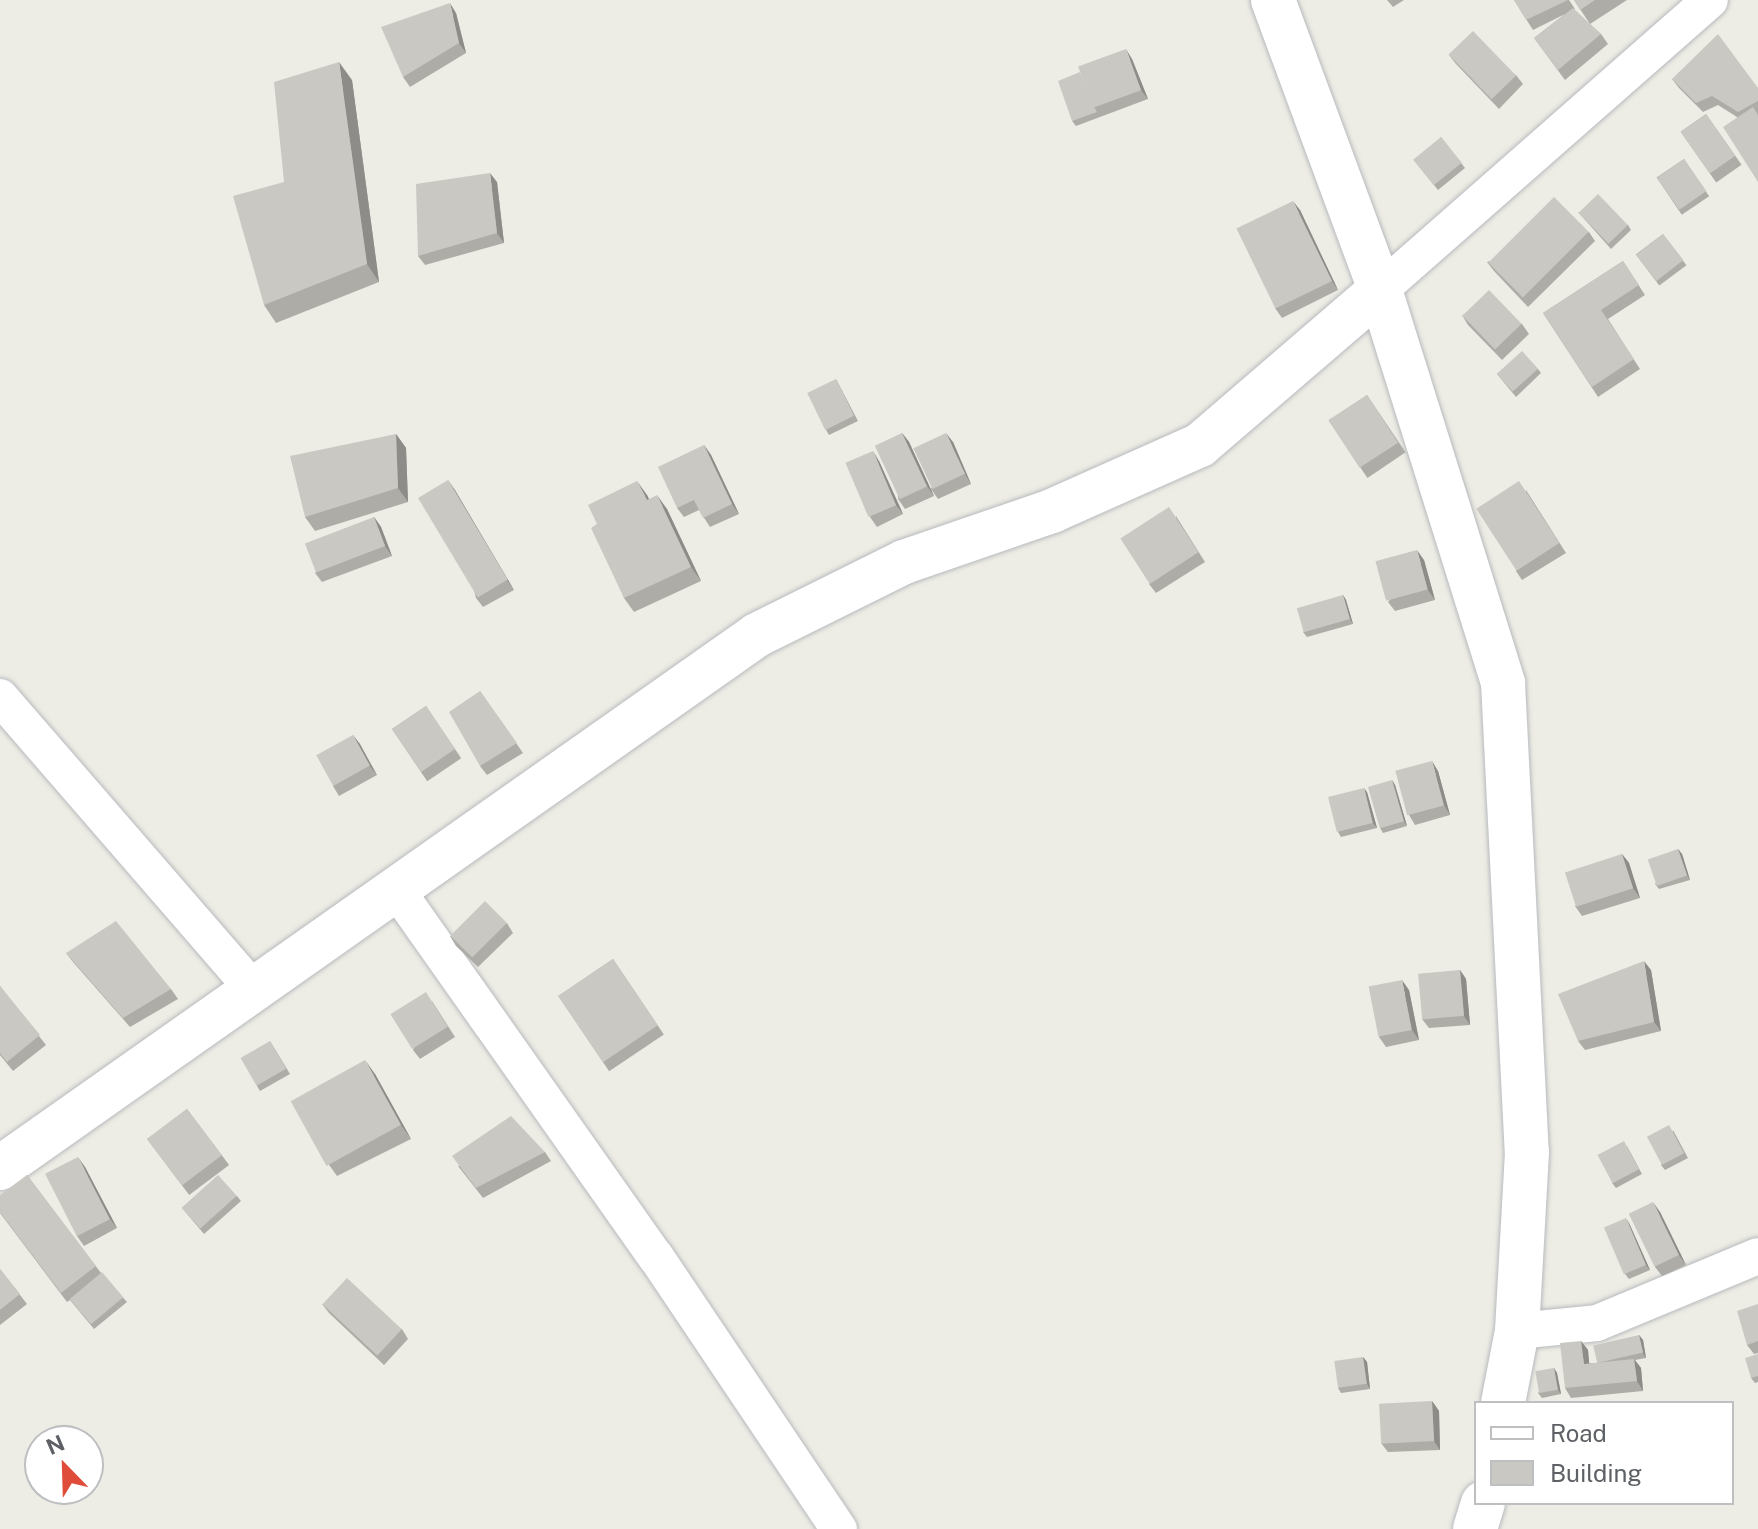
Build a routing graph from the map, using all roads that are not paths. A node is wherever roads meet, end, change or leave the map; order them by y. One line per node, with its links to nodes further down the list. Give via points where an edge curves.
1 (1273, 0): 3 (street)
2 (1710, 0): 3 (street)
3 (1380, 290): 5 (street, via 1200,445 1052,511 904,562 757,635); 9 (street, via 1503,683 1527,1152)
4 (0, 697): 6 (street)
5 (396, 889): 6 (street); 12 (street, via 647,1244)
6 (255, 991): 7 (street)
7 (0, 1168)
8 (1758, 1256): 9 (street, via 1597,1323)
9 (1517, 1331): 10 (street)
10 (1503, 1401)
11 (1482, 1505): 13 (street)
12 (839, 1529)
13 (1475, 1529)

